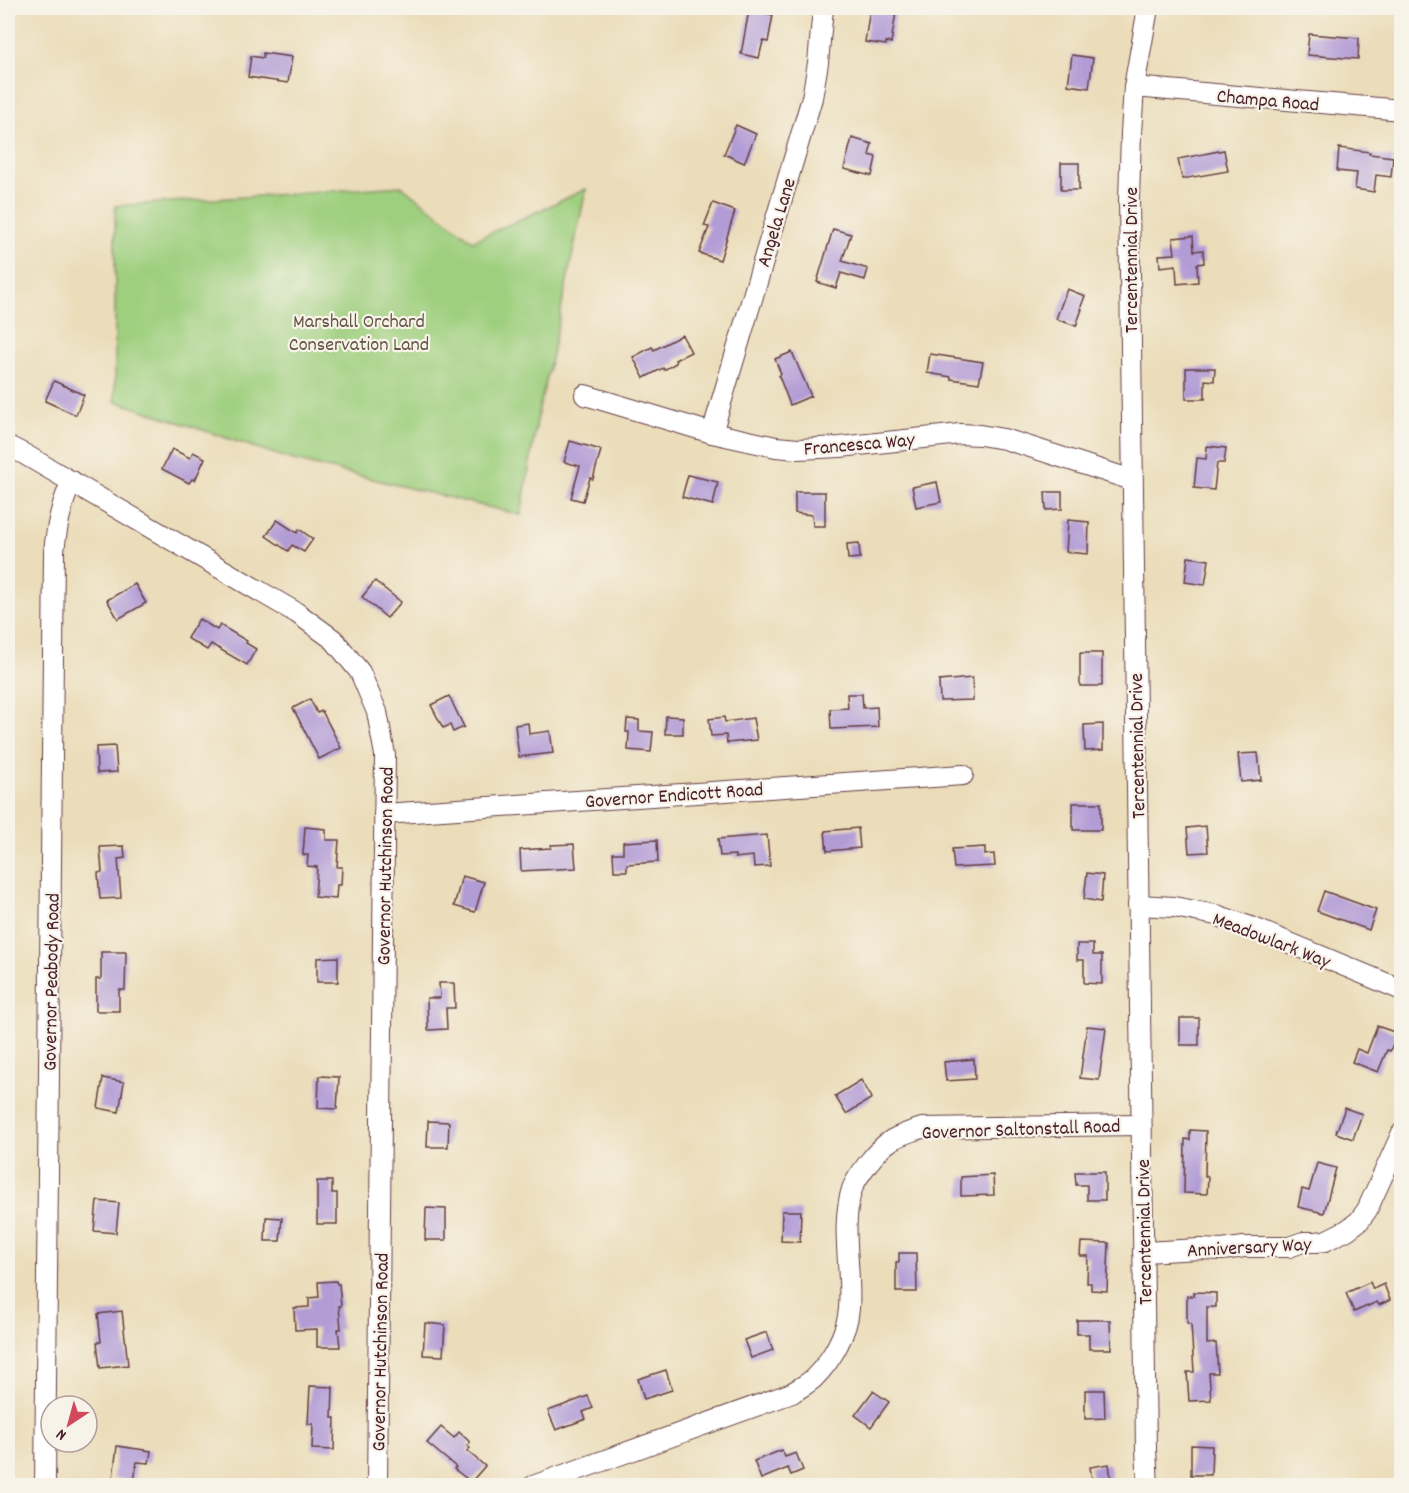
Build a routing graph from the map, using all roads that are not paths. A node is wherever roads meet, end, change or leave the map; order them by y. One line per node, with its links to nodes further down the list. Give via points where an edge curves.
1 (823, 8): 6 (street, Angela Lane, via 812,98)
2 (1148, 8): 3 (street, Tercentennial Drive)
3 (1134, 87): 4 (street, Champa Road); 8 (street, Tercentennial Drive, via 1129,200)
4 (1401, 110)
5 (585, 394): 6 (street, Francesca Way)
6 (712, 433): 8 (street, Francesca Way, via 798,449 980,435)
7 (8, 446): 9 (street, Governor Hutchinson Road)
8 (1132, 480): 12 (street, Tercentennial Drive)
9 (72, 481): 11 (street, Governor Hutchinson Road, via 297,613 334,639 360,672 377,712 385,754); 17 (street, Governor Peabody Road, via 64,497 54,551)
10 (963, 775): 11 (street, Governor Endicott Road)
11 (384, 814): 18 (street, Governor Hutchinson Road)
12 (1138, 905): 13 (street, Meadowlark Way, via 1216,915); 14 (street, Tercentennial Drive)
13 (1401, 990)
14 (1141, 1125): 16 (street, Tercentennial Drive); 19 (street, Governor Saltonstall Road, via 922,1128 900,1135 880,1148 852,1188 847,1219 849,1309 843,1334 814,1379 792,1393)
15 (1401, 1133): 16 (street, Anniversary Way, via 1367,1210 1341,1233 1289,1247)
16 (1143, 1252): 20 (street, Tercentennial Drive)
17 (45, 1485)
18 (378, 1485)
19 (532, 1485)
20 (1148, 1485)

